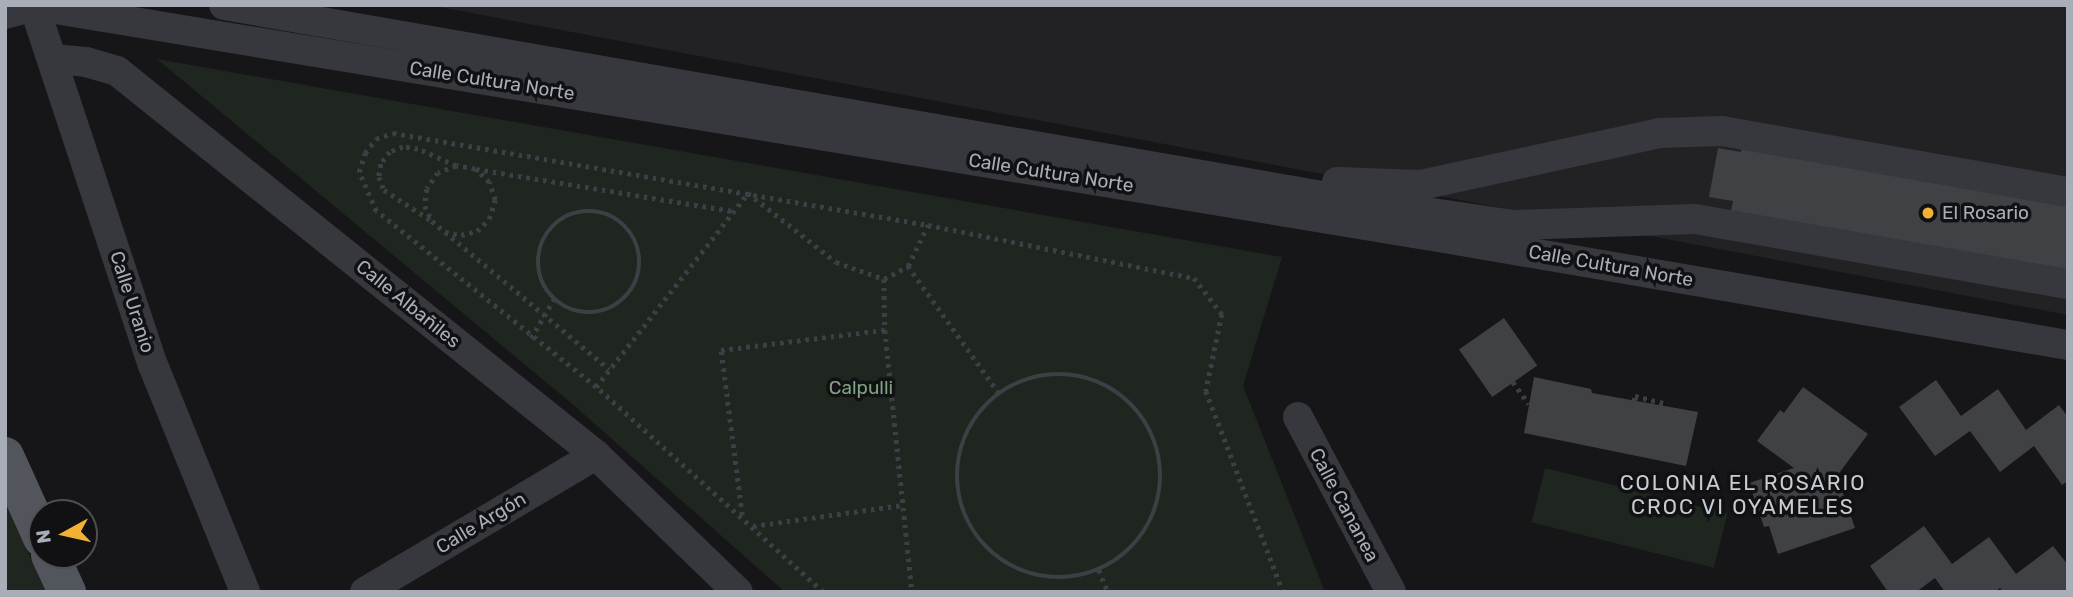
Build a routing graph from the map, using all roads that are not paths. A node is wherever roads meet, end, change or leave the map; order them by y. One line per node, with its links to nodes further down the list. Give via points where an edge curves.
1 (224, 5): 7 (street, via 1351,201 1514,225 1695,219)
2 (331, 5): 6 (street, via 1349,184 1421,185 1660,132 1722,131)
3 (32, 6): 4 (street, Calle Cultura Norte); 5 (street, Calle Uranio); 8 (street, Calle Cultura Norte)
4 (5, 14)
5 (53, 59): 10 (street, Calle Albañiles, via 117,71); 15 (street, Calle Uranio, via 153,365)
6 (2068, 192)
7 (2068, 285)
8 (2068, 345)
9 (1298, 417): 18 (street, Calle Cananea)
10 (596, 455): 16 (street, Calle Argón); 17 (street, Calle Albañiles)
11 (5, 456): 12 (main road)
12 (28, 507)
13 (56, 569): 14 (main road)
14 (67, 592)
15 (245, 592)
16 (365, 592)
17 (738, 592)
18 (1391, 592)

